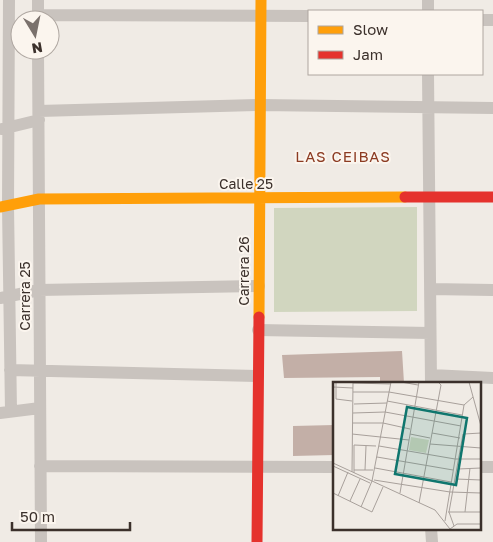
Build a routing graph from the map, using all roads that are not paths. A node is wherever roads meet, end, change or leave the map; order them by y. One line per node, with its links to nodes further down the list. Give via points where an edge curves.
1 (9, 0): 6 (street)
2 (261, 0): 3 (street, Carrera 26)
3 (261, 14): 4 (street); 5 (street); 9 (street, Carrera 26)
4 (308, 16)
5 (60, 17)
6 (10, 42): 13 (street)
7 (38, 60): 12 (street, Carrera 25)
8 (428, 75): 10 (street)
9 (260, 105): 10 (street); 12 (street); 17 (street, Carrera 26)
10 (428, 107): 11 (street); 14 (street)
11 (493, 108)
12 (39, 115): 13 (street); 16 (street, Carrera 25)
13 (4, 129): 18 (street)
14 (429, 196): 15 (street, Calle 25); 17 (street, Calle 25); 20 (street)
15 (493, 197)
16 (39, 199): 17 (street, Calle 25); 18 (street, Calle 25); 21 (street, Carrera 25)
17 (259, 199): 19 (street, Carrera 26)
18 (4, 206): 23 (street)
19 (259, 286): 21 (street); 24 (street, Carrera 26)
20 (430, 289): 22 (street); 25 (street)
21 (40, 290): 23 (street); 27 (street, Carrera 25)
22 (493, 290)
23 (4, 298): 26 (street)
24 (258, 330): 25 (street); 28 (street, Carrera 26)
25 (430, 333): 30 (street)
26 (10, 370): 27 (street); 32 (street)
27 (40, 372): 28 (street); 31 (street, Carrera 25)
28 (258, 376): 34 (street, Carrera 26)
29 (493, 378): 30 (street)
30 (431, 379)
31 (40, 408): 32 (street); 33 (street, Carrera 25)
32 (5, 412)
33 (40, 466): 34 (street); 38 (street, Carrera 25)
34 (258, 467): 35 (street); 39 (street, Carrera 26)
35 (333, 467)
36 (480, 467): 37 (street)
37 (493, 467)
38 (41, 542)
39 (257, 542)

